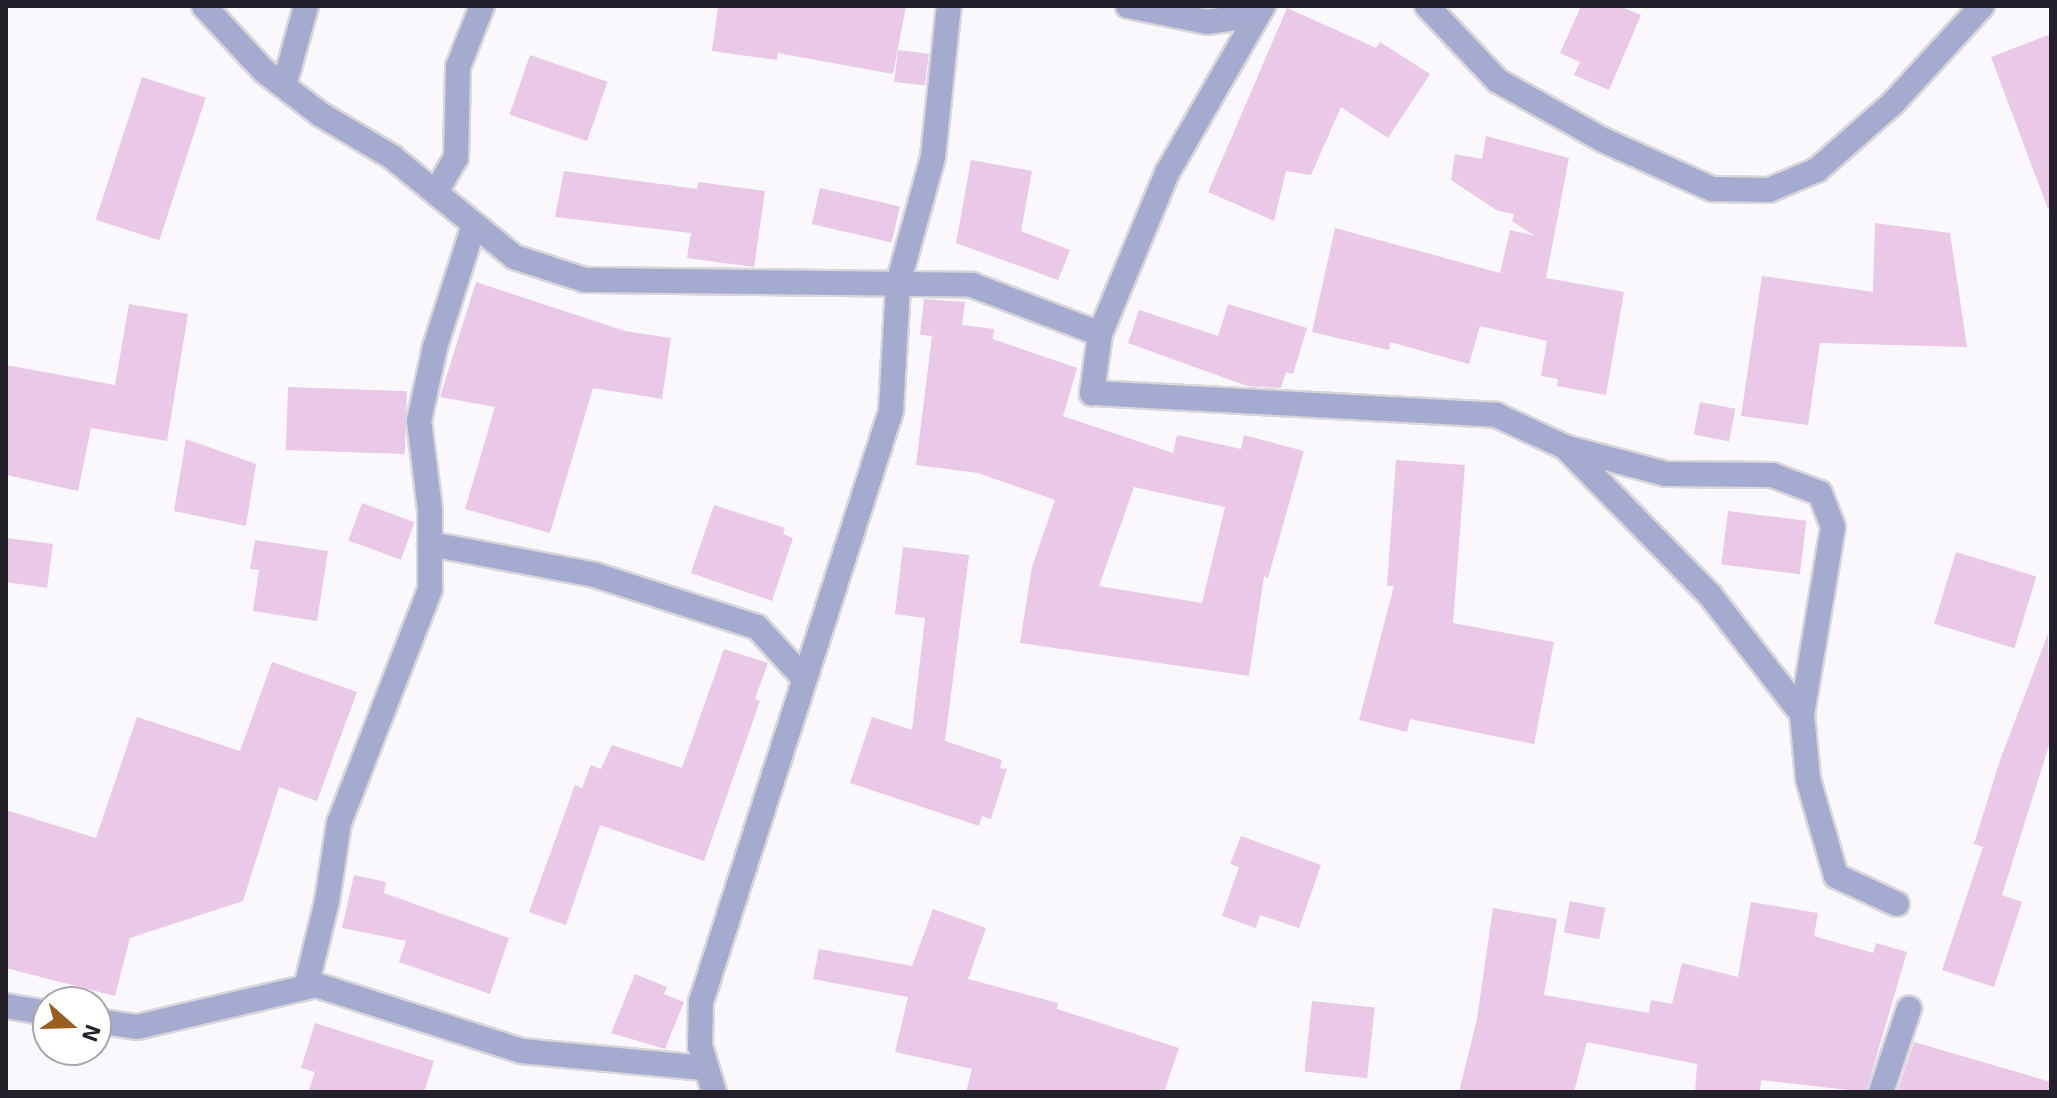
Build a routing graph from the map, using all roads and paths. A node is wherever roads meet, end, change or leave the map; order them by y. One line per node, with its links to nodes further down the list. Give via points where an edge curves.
1 (204, 6): 9 (street)
2 (306, 6): 9 (street)
3 (482, 6): 10 (street, via 458,67 456,158)
4 (949, 6): 12 (street, via 933,157)
5 (1128, 6): 8 (street, via 1207,22)
6 (1427, 6): 7 (street, via 1498,81 1603,140 1712,189 1769,190 1817,170 1894,102)
7 (1982, 6)
8 (1259, 10): 13 (street, via 1167,173)
9 (284, 86): 10 (street)
10 (436, 192): 11 (street)
11 (474, 225): 12 (street, via 514,257 585,280); 15 (street, via 435,347 419,421)
12 (898, 284): 13 (street, via 972,285); 16 (street, via 891,411)
13 (1100, 334): 14 (street, via 1092,393 1496,415)
14 (1565, 447): 17 (street, via 1710,595); 17 (street, via 1666,474 1772,475 1820,493 1833,527)
15 (430, 544): 16 (street, via 595,575 757,627); 19 (street, via 430,589 339,823)
16 (803, 677): 24 (street, via 701,1002)
17 (1802, 714): 18 (street, via 1808,779 1836,876)
18 (1897, 904)
19 (306, 987): 23 (street, via 137,1027); 24 (street, via 316,985 521,1051)
20 (6, 1006): 22 (street)
21 (1909, 1009): 26 (street)
22 (32, 1010)
23 (112, 1023)
24 (706, 1068): 25 (street)
25 (714, 1092)
26 (1881, 1092)

